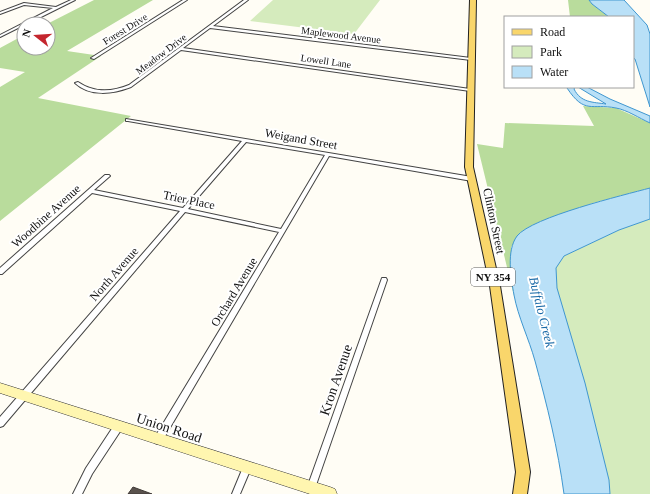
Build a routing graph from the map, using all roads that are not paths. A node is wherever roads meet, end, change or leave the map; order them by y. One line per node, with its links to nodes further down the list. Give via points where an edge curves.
1 (73, 0): 5 (street)
2 (185, 0): 10 (street, Forest Drive)
3 (246, 0): 7 (street, Meadow Drive)
4 (473, 0): 11 (main road, Clinton Street / NY 354)
5 (57, 8): 6 (street, via 24,4); 8 (street)
6 (0, 13)
7 (210, 27): 9 (street, Meadow Drive); 11 (street, Maplewood Avenue)
8 (0, 36)
9 (180, 50): 12 (street, Meadow Drive, via 124,89 105,92 91,90); 13 (street, Lowell Lane)
10 (93, 58)
11 (471, 59): 13 (main road, Clinton Street / NY 354)
12 (77, 83)
13 (470, 90): 18 (main road, Clinton Street / NY 354, via 469,167)
14 (128, 120): 15 (street, Weigand Street)
15 (245, 140): 16 (street, Weigand Street); 20 (street, North Avenue)
16 (328, 154): 18 (street, Weigand Street); 21 (street, Orchard Avenue)
17 (107, 176): 19 (street, Woodbine Avenue)
18 (472, 179): 34 (main road, Clinton Street / NY 354, via 496,293 523,472)
19 (91, 191): 20 (street, Trier Place); 22 (street, Woodbine Avenue)
20 (184, 210): 21 (street, Trier Place); 25 (street, North Avenue)
21 (282, 231): 28 (street, Orchard Avenue)
22 (0, 272)
23 (384, 280): 30 (street, Kron Avenue)
24 (0, 388): 25 (main road, Union Road)
25 (24, 396): 26 (street, North Avenue); 27 (main road, Union Road)
26 (0, 423)
27 (118, 427): 28 (main road, Union Road); 31 (street)
28 (158, 440): 29 (main road, Union Road)
29 (247, 468): 30 (main road, Union Road); 32 (street)
30 (311, 488): 33 (main road, Union Road)
31 (77, 494)
32 (236, 494)
33 (330, 494)
34 (520, 494)

